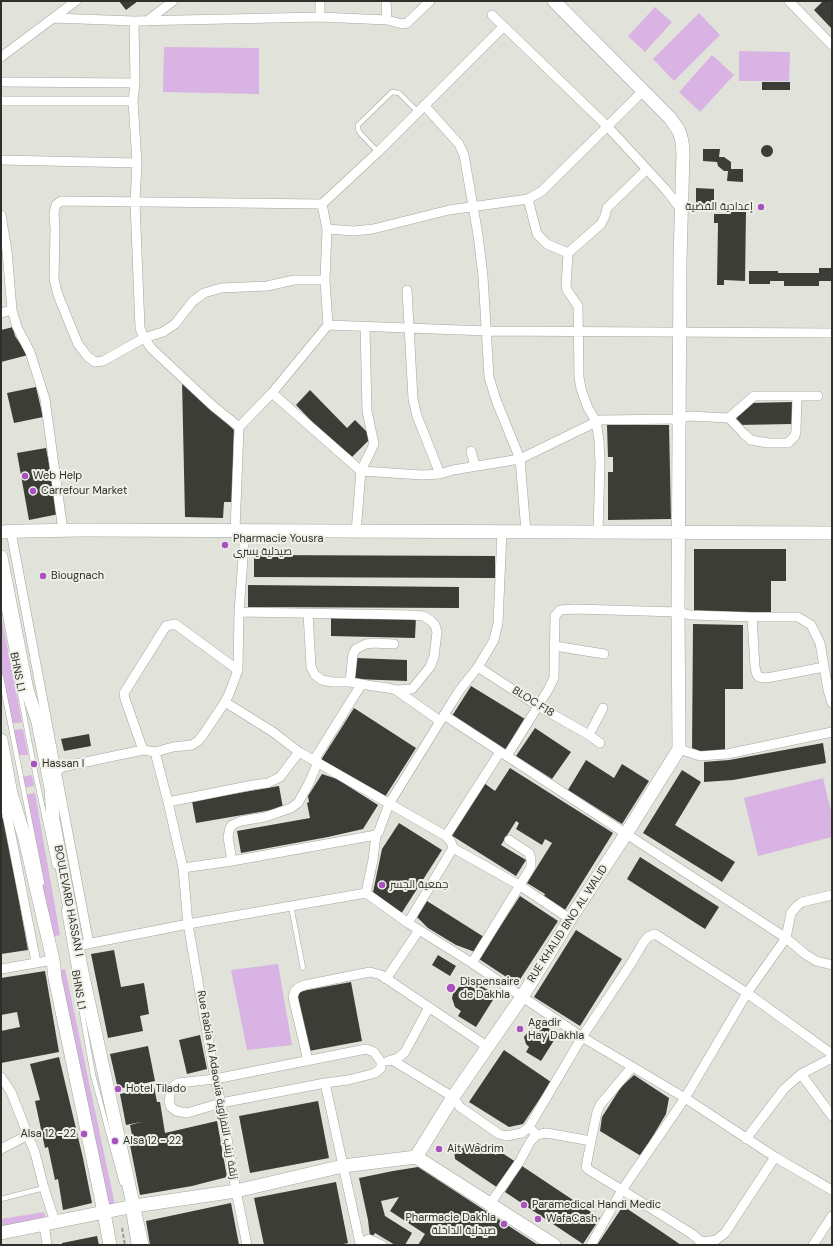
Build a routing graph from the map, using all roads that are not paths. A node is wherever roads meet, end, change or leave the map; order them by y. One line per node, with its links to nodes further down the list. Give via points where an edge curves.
1 (76, 1): 10 (street)
2 (174, 1): 13 (street)
3 (320, 1): 9 (street)
4 (386, 1): 11 (street)
5 (430, 1): 11 (street, via 407,23)
6 (554, 1): 19 (street)
7 (794, 3): 15 (street)
8 (492, 15): 14 (street)
9 (320, 17): 11 (street); 13 (street)
10 (52, 18): 12 (street); 16 (street)
11 (387, 20)
12 (134, 21): 13 (street); 18 (street)
13 (147, 21)
14 (503, 27): 22 (street); 23 (street)
15 (832, 45)
16 (1, 57)
17 (1, 82): 18 (street)
18 (135, 83): 21 (street)
19 (643, 92): 23 (street); 32 (street, via 674,124 682,141)
20 (1, 101): 21 (street)
21 (133, 101): 26 (street)
22 (421, 108): 24 (street); 24 (lane, via 398,92 392,92 358,125 360,133); 31 (street, via 462,150)
23 (606, 126): 27 (street); 28 (street, via 542,191)
24 (378, 152): 30 (street)
25 (1, 160): 26 (street)
26 (136, 163): 29 (street)
27 (646, 170): 32 (street); 35 (street, via 607,208 601,224)
28 (528, 199): 31 (street); 35 (street, via 537,234 547,244)
29 (135, 202): 30 (street); 47 (street, via 139,321); 47 (street, via 61,201 56,205 54,279 71,330 78,344 95,362 103,361)
30 (322, 204): 34 (street)
31 (472, 207): 34 (street, via 449,210 373,229); 43 (street, via 484,276)
32 (682, 211): 45 (street)
33 (1, 215): 38 (street)
34 (327, 229): 36 (street)
35 (568, 253): 44 (street, via 566,288 578,306)
36 (326, 280): 40 (street); 47 (street, via 294,280 267,286 221,288 204,293 175,324)
37 (407, 290): 42 (street)
38 (12, 310): 39 (street); 60 (street, via 17,327 32,357 48,415)
39 (1, 313)
40 (328, 326): 41 (street); 48 (street)
41 (365, 328): 42 (street); 58 (street, via 367,410 374,444)
42 (409, 329): 43 (street); 59 (street, via 414,406)
43 (487, 331): 44 (street); 56 (street, via 491,387)
44 (578, 331): 45 (street); 53 (street, via 581,389)
45 (679, 331): 46 (street); 51 (street)
46 (832, 333)
47 (144, 338): 54 (street, via 152,349 207,401)
48 (272, 393): 54 (street); 58 (street)
49 (797, 396): 50 (street); 52 (street, via 754,396); 52 (street, via 796,431 788,443 751,440)
50 (818, 396)
51 (679, 418): 52 (street); 53 (street); 68 (street)
52 (729, 418)
53 (596, 421): 56 (street); 66 (street, via 600,463)
54 (239, 427): 61 (street)
55 (471, 450): 57 (street)
56 (520, 459): 57 (street); 65 (street)
57 (475, 466): 59 (street)
58 (362, 471): 59 (street); 63 (street)
59 (440, 474)
60 (63, 531): 61 (street); 62 (street)
61 (240, 531): 63 (street); 71 (street)
62 (6, 532): 90 (street)
63 (356, 532): 64 (street)
64 (502, 532): 65 (street); 78 (street, via 496,632)
65 (526, 532): 66 (street)
66 (598, 532): 68 (street)
67 (832, 533): 68 (street)
68 (678, 534): 73 (street)
69 (1, 558): 90 (street, BOULEVARD HASSAN I, via 27,690)
70 (1, 593): 112 (lane, BHNS L1)
71 (239, 612): 72 (street); 80 (street)
72 (308, 612): 82 (street, via 311,667 315,675 322,680); 84 (street, via 413,615 430,620 437,632 430,667 412,689)
73 (678, 612): 74 (street, via 690,615); 76 (street, via 560,610 555,616); 95 (street)
74 (752, 617): 79 (street, via 798,617 808,622 820,643); 79 (street, via 758,676 765,678)
75 (394, 644): 82 (street, via 373,643 356,649)
76 (555, 646): 77 (street); 87 (street, via 554,678)
77 (604, 654)
78 (478, 667): 87 (street, BLOC F18); 89 (street)
79 (824, 667): 86 (street)
80 (238, 670): 85 (street); 96 (street, via 175,624 166,626 124,693)
81 (1, 677): 114 (lane, BHNS L1)
82 (350, 682): 83 (street)
83 (361, 685): 84 (street); 100 (street)
84 (396, 690): 89 (street, via 428,714)
85 (225, 702): 97 (street, via 198,741 192,745); 98 (street, via 273,732)
86 (832, 703)
87 (538, 706): 92 (street, BLOC F18); 99 (street)
88 (603, 708): 92 (street)
89 (442, 718): 99 (street); 104 (street)
90 (43, 725): 101 (street, BOULEVARD HASSAN I)
91 (832, 732): 95 (street, via 727,754 700,756)
92 (589, 735): 94 (street, BLOC F18)
93 (1, 740): 126 (street, via 11,794 24,835)
94 (600, 743)
95 (679, 749): 105 (street, RUE KHALID BNO AL WALID)
96 (143, 750): 97 (street); 101 (street, via 62,768)
97 (155, 752): 103 (street, Rue Rabia Al Adaouia زنقة زينب النفزاوية)
98 (299, 752): 100 (street); 103 (street, via 280,777 268,783)
99 (503, 754): 105 (street); 107 (street)
100 (316, 761): 104 (street); 110 (street, via 309,783 298,803 291,808 232,825 228,837)
101 (53, 775): 125 (street, BOULEVARD HASSAN I, via 53,820)
102 (1, 784): 127 (street)
103 (168, 802): 111 (street, Rue Rabia Al Adaouia زنقة زينب النفزاوية)
104 (390, 804): 106 (street); 107 (street)
105 (626, 834): 120 (street, RUE KHALID BNO AL WALID); 124 (street)
106 (376, 835): 110 (street); 115 (street)
107 (446, 836): 109 (street)
108 (509, 840): 113 (street, via 525,850 531,859 531,867)
109 (453, 848): 113 (street); 121 (street)
110 (232, 861): 111 (street)
111 (183, 868): 122 (street, Rue Rabia Al Adaouia زنقة زينب النفزاوية)
112 (57, 873)
113 (519, 886): 120 (street); 128 (street)
114 (43, 890)
115 (366, 893): 119 (street); 121 (street)
116 (832, 895): 124 (street, via 809,900 797,906 791,913)
117 (62, 903): 165 (lane, BHNS L1, via 93,1075)
118 (46, 906): 169 (lane, BHNS L1)
119 (291, 906): 122 (street); 130 (lane)
120 (570, 919): 134 (street, RUE KHALID BNO AL WALID)
121 (408, 923): 123 (street)
122 (188, 924): 125 (street); 146 (street, Rue Rabia Al Adaouia زنقة زينب النفزاوية)
123 (418, 930): 128 (street); 132 (street)
124 (786, 938): 129 (street, via 816,961); 133 (street)
125 (83, 945): 168 (street, BOULEVARD HASSAN I)
126 (53, 960): 127 (street); 169 (street)
127 (36, 962): 131 (street)
128 (472, 963): 134 (street)
129 (832, 964)
130 (303, 968)
131 (1, 969)
132 (386, 979): 135 (street); 141 (street, via 370,972 306,985 295,991 293,997)
133 (747, 993): 136 (street, via 652,934 643,943); 138 (street); 149 (street)
134 (522, 997): 136 (street); 137 (street, RUE KHALID BNO AL WALID)
135 (429, 1007): 137 (street); 140 (street, via 405,1052)
136 (582, 1037): 143 (street); 152 (street)
137 (488, 1047): 148 (street, RUE KHALID BNO AL WALID)
138 (832, 1054)
139 (832, 1058): 144 (street)
140 (392, 1060): 142 (street); 148 (street)
141 (308, 1062): 142 (street, via 366,1049 374,1052); 146 (street)
142 (381, 1062): 147 (street, via 381,1068 375,1073)
143 (632, 1067): 149 (street); 156 (street, via 596,1112)
144 (801, 1074): 151 (street); 155 (street, via 784,1089)
145 (1, 1077): 153 (street)
146 (216, 1079): 150 (street, Rue Rabia Al Adaouia زنقة زينب النفزاوية); 150 (street, via 178,1083 171,1088 169,1102 173,1109 182,1113 194,1112)
147 (325, 1083): 150 (street); 160 (street)
148 (453, 1097): 152 (street, via 460,1107 499,1134 516,1135); 158 (street, RUE KHALID BNO AL WALID)
149 (685, 1098): 155 (street); 162 (street)
150 (221, 1103): 164 (street, Rue Rabia Al Adaouia زنقة زينب النفزاوية)
151 (832, 1116)
152 (529, 1127): 154 (street)
153 (28, 1135): 157 (street); 161 (street)
154 (536, 1135): 156 (street, via 552,1134); 167 (street)
155 (746, 1139): 159 (street)
156 (591, 1141): 162 (street, via 587,1168)
157 (1, 1149)
158 (416, 1157): 160 (street); 167 (street)
159 (775, 1157): 162 (street, via 725,1233 713,1241 699,1240); 163 (street)
160 (343, 1166): 164 (street); 174 (street)
161 (44, 1188): 166 (lane); 171 (street)
162 (622, 1190): 182 (street)
163 (832, 1190)
164 (236, 1191): 168 (street); 179 (street, Rue Rabia Al Adaouia زنقة زينب النفزاوية)
165 (124, 1192)
166 (1, 1198)
167 (490, 1204): 181 (street)
168 (130, 1206): 169 (street); 177 (lane); 178 (street, BOULEVARD HASSAN I)
169 (107, 1212): 171 (street); 172 (lane, BHNS L1); 176 (street)
170 (832, 1216): 183 (street)
171 (50, 1223): 173 (street); 175 (street)
172 (113, 1230)
173 (1, 1233)
174 (358, 1244): 180 (street, via 369,1239)
175 (48, 1245)
176 (110, 1245)
177 (134, 1245)
178 (142, 1245)
179 (247, 1245)
180 (382, 1245)
181 (554, 1245)
182 (591, 1245)
183 (813, 1245)

